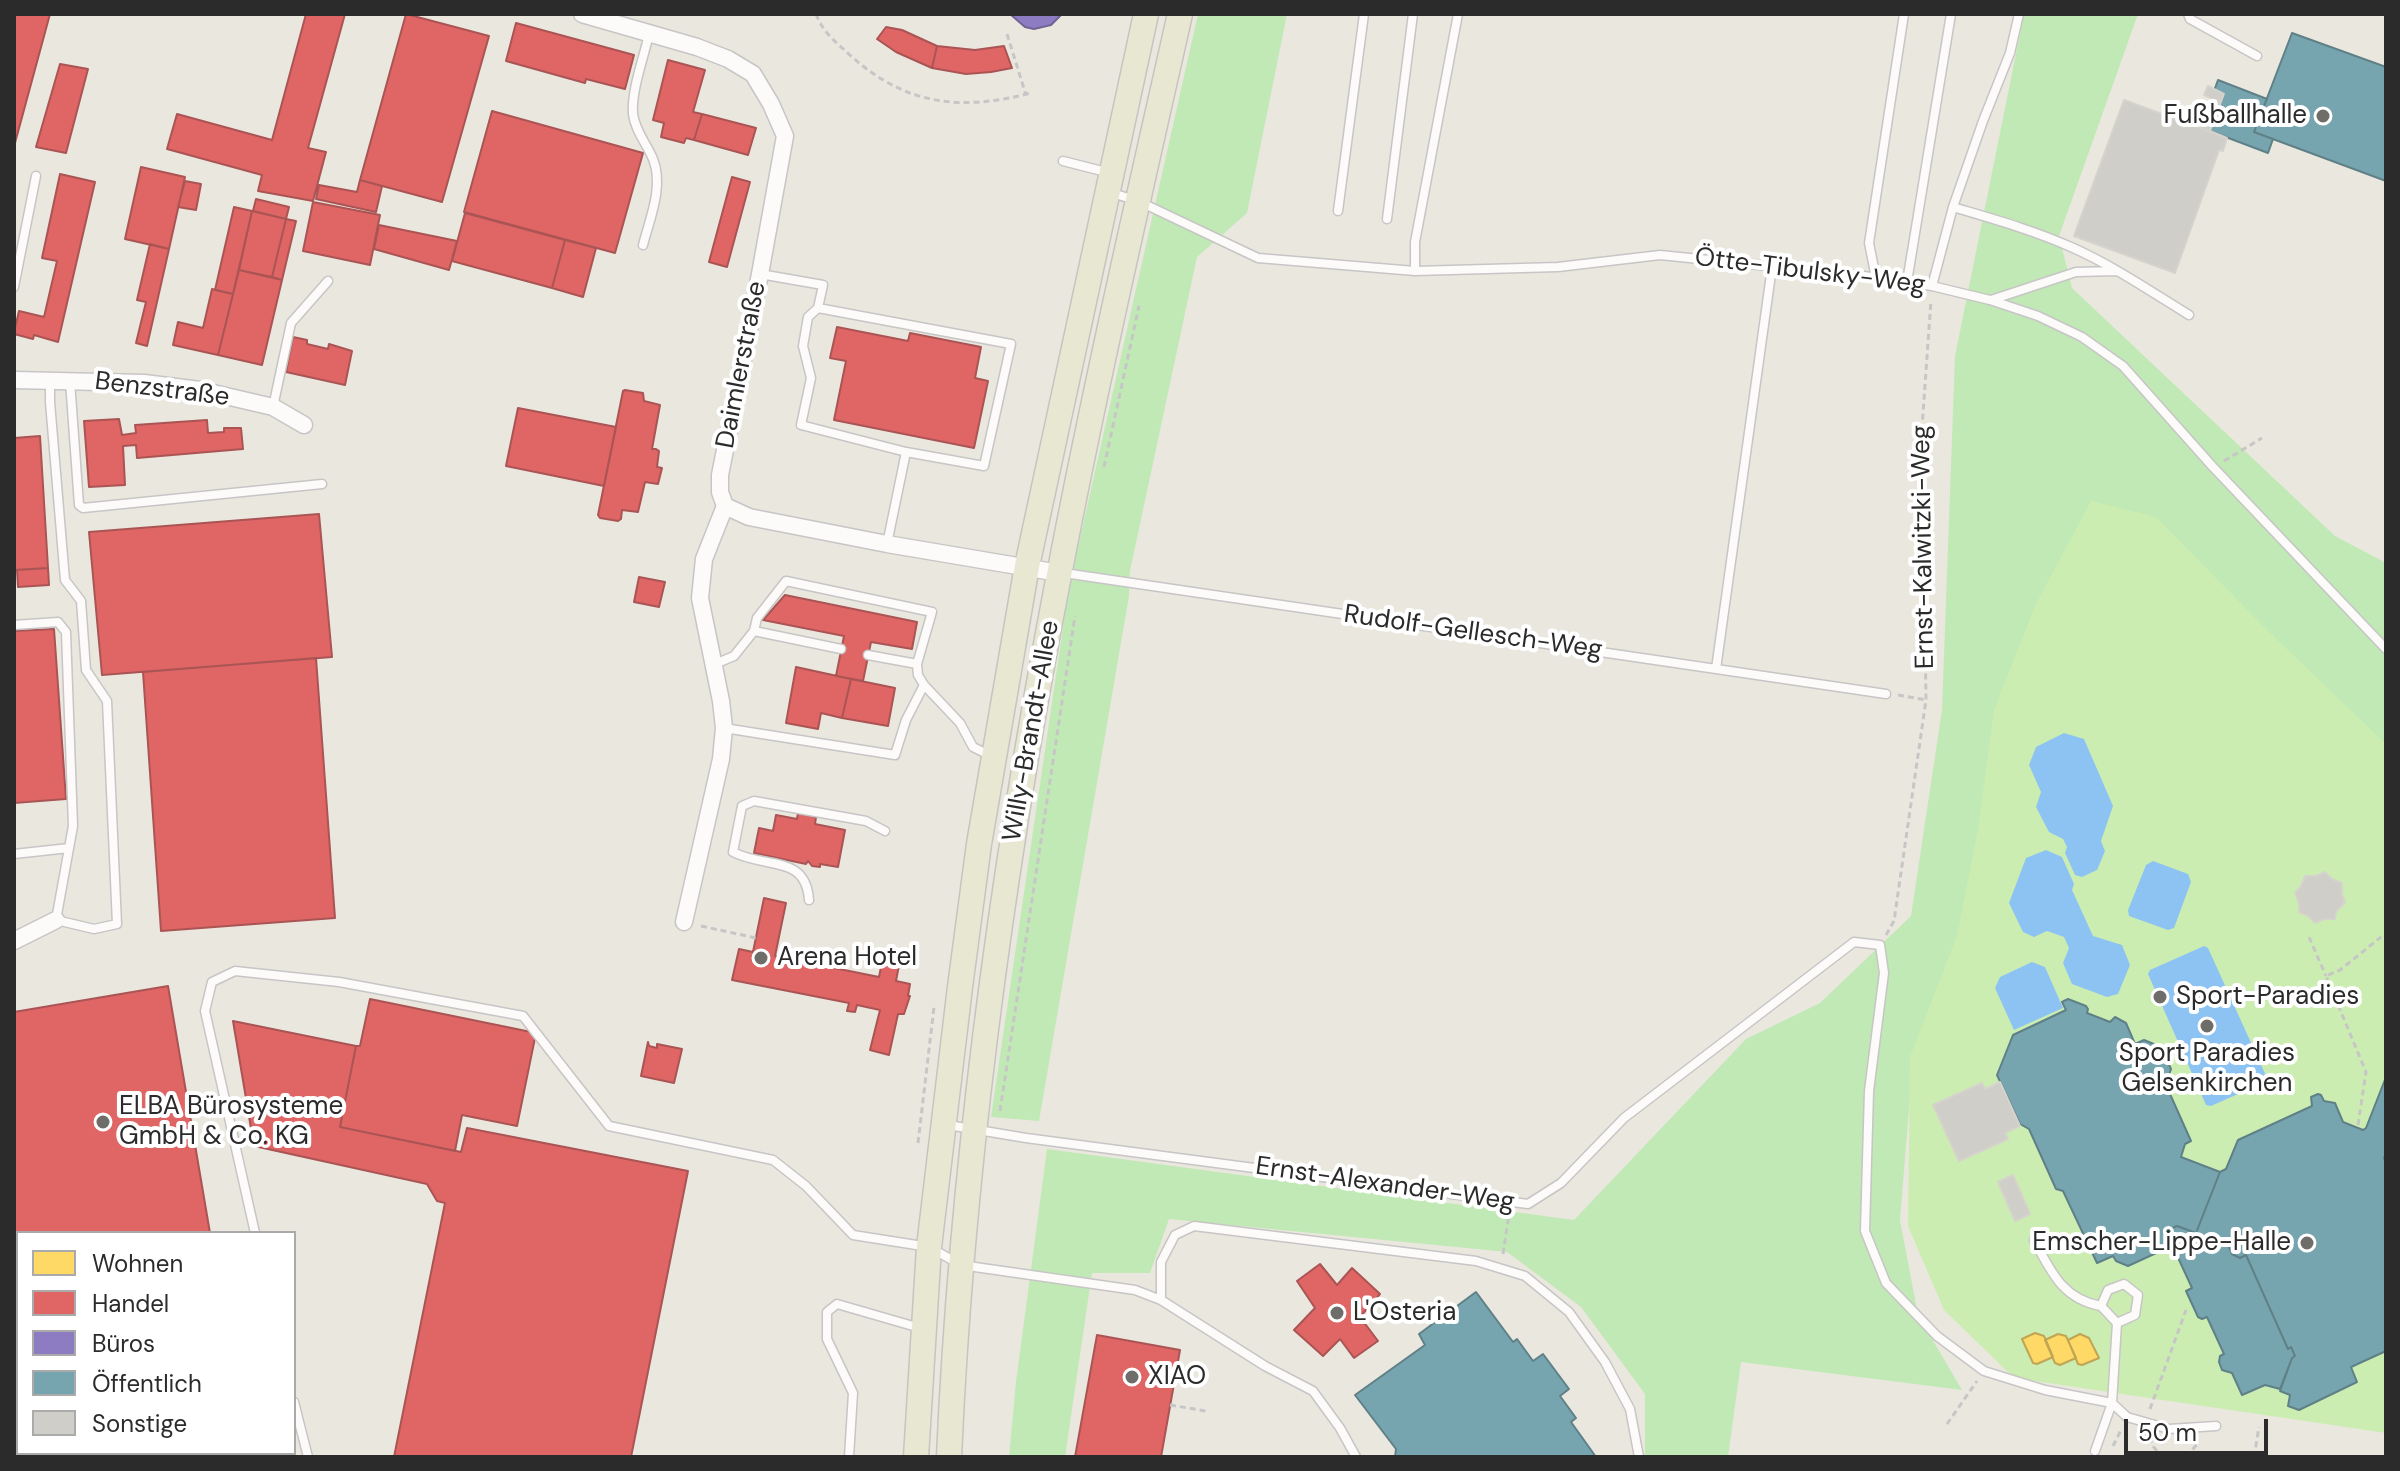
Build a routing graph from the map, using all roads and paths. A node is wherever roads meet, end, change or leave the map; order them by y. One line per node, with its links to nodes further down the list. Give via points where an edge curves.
1 (582, 14): 12 (street, Daimlerstraße)
2 (816, 14): 16 (path, via 822,29 865,68 905,92 963,103)
3 (1146, 14): 19 (main road, Willy-Brandt-Allee)
4 (1180, 14): 20 (main road, Willy-Brandt-Allee)
5 (1364, 14): 22 (lane)
6 (1413, 14): 23 (lane)
7 (1458, 14): 26 (lane, via 1415,242)
8 (1904, 14): 29 (lane, via 1869,243)
9 (1951, 14): 31 (lane)
10 (2019, 14): 21 (lane, via 2010,53)
11 (2188, 14): 14 (lane)
12 (649, 33): 24 (lane, via 633,104 658,176); 28 (street, Daimlerstraße, via 728,59 753,74 771,104 785,136)
13 (1007, 34): 16 (path)
14 (2257, 56)
15 (1031, 93): 16 (path)
16 (1026, 95)
17 (1063, 161): 19 (lane, Ötte-Tibulsky-Weg)
18 (36, 176): 33 (lane)
19 (1109, 183): 20 (lane, Ötte-Tibulsky-Weg); 50 (main road, Willy-Brandt-Allee)
20 (1138, 201): 26 (lane, Ötte-Tibulsky-Weg, via 1258,258); 51 (main road, Willy-Brandt-Allee)
21 (1953, 207): 27 (lane, via 2072,247); 32 (lane)
22 (1338, 211)
23 (1387, 219)
24 (643, 245)
25 (1772, 267): 26 (lane, Ötte-Tibulsky-Weg, via 1660,255 1558,267); 29 (lane, Ötte-Tibulsky-Weg); 59 (lane)
26 (1415, 271)
27 (2118, 271): 34 (lane, via 2076,272); 37 (lane)
28 (760, 274): 36 (lane, via 823,285); 48 (street, Daimlerstraße, via 720,475)
29 (1876, 278): 31 (lane, Ötte-Tibulsky-Weg)
30 (328, 281): 41 (lane, via 291,323)
31 (1907, 282): 32 (lane, Ötte-Tibulsky-Weg)
32 (1932, 286): 34 (lane, Ötte-Tibulsky-Weg); 62 (path, Ernst-Kalwitzki-Weg, via 1919,470)
33 (14, 287)
34 (1990, 300): 55 (lane, Ötte-Tibulsky-Weg, via 2060,326 2123,366)
35 (1140, 302): 46 (path)
36 (818, 308): 44 (lane, via 808,317 803,346 811,378 801,425); 44 (lane, via 1011,344 984,466)
37 (2189, 315)
38 (14, 380): 39 (street, Benzstraße)
39 (50, 380): 40 (street, Benzstraße); 69 (lane, via 65,580 81,601 86,670 107,701 117,924 94,929)
40 (70, 380): 41 (street, Benzstraße, via 200,390); 47 (lane, via 83,508)
41 (273, 407): 42 (street, Benzstraße)
42 (304, 425)
43 (2262, 438): 45 (path)
44 (906, 452): 49 (lane)
45 (2228, 459)
46 (1104, 469)
47 (322, 484)
48 (725, 506): 49 (street, via 749,517); 57 (street, via 704,559 700,598)
49 (887, 544): 50 (street)
50 (1027, 566): 51 (street); 64 (main road, Willy-Brandt-Allee)
51 (1070, 574): 59 (lane, Rudolf-Gellesch-Weg); 79 (path); 79 (main road, Willy-Brandt-Allee, via 1027,754 1006,890)
52 (14, 625): 66 (lane, via 58,622 66,632 73,826)
53 (754, 631): 54 (lane); 57 (lane, via 734,656); 58 (lane, via 757,618 786,581 932,612)
54 (841, 649)
55 (2386, 649)
56 (868, 655): 58 (lane)
57 (715, 664): 63 (street)
58 (917, 664): 60 (lane)
59 (1716, 669): 61 (lane, Rudolf-Gellesch-Weg)
60 (924, 685): 63 (lane, via 895,755); 64 (lane, via 960,723 973,747)
61 (1886, 694): 62 (path)
62 (1926, 700): 75 (path, Ernst-Kalwitzki-Weg, via 1894,921)
63 (724, 728): 70 (street)
64 (994, 757): 77 (main road, Willy-Brandt-Allee)
65 (885, 831): 68 (lane, via 866,821 754,801 742,806 733,852 795,868 808,883)
66 (69, 848): 67 (lane); 69 (lane)
67 (14, 854)
68 (809, 900)
69 (56, 920): 74 (street)
70 (684, 922): 73 (path)
71 (2386, 933): 76 (path)
72 (2309, 937): 76 (path)
73 (756, 938)
74 (14, 941)
75 (1880, 945): 80 (lane, Ernst-Alexander-Weg, via 1854,942 1624,1118 1561,1183 1528,1204); 91 (lane, via 1884,973 1869,1091 1865,1231 1886,1283 1937,1336)
76 (2326, 976): 78 (path, via 2366,1072)
77 (943, 1125): 79 (lane, Ernst-Alexander-Weg); 83 (main road, Willy-Brandt-Allee)
78 (2358, 1125)
79 (985, 1132): 80 (lane, Ernst-Alexander-Weg); 84 (main road, Willy-Brandt-Allee)
80 (1511, 1202): 85 (path)
81 (255, 1231): 83 (lane, via 205,1011 212,982 235,971 339,982 523,1016 609,1126 773,1160 853,1235)
82 (2034, 1240): 87 (lane, via 2057,1282 2085,1303)
83 (929, 1247): 84 (lane); 90 (main road, Willy-Brandt-Allee)
84 (961, 1265): 86 (lane, via 1135,1290); 104 (main road, Willy-Brandt-Allee)
85 (1501, 1268): 86 (lane, via 1194,1226 1175,1235 1161,1262); 106 (lane, via 1525,1276 1569,1312 1630,1409)
86 (1161, 1300): 105 (lane, via 1313,1391)
87 (2101, 1306): 89 (lane); 89 (lane, via 2108,1290 2124,1284 2138,1295 2135,1315)
88 (2186, 1310): 97 (path, via 2151,1404)
89 (2117, 1323): 92 (lane)
90 (924, 1329): 102 (lane, via 837,1304 827,1312 827,1339 853,1393); 103 (main road, Willy-Brandt-Allee)
91 (1984, 1371): 92 (lane); 96 (path)
92 (2112, 1403): 97 (lane, via 2127,1417); 100 (lane)
93 (1170, 1405): 95 (path)
94 (296, 1410): 101 (lane)
95 (1206, 1411)
96 (1947, 1424)
97 (2149, 1424): 98 (lane, via 2169,1429); 108 (path, via 2151,1444)
98 (2216, 1426)
99 (2259, 1427): 109 (path)
100 (2095, 1454): 107 (lane)
101 (308, 1457)
102 (849, 1457)
103 (916, 1457)
104 (949, 1457)
105 (1356, 1457)
106 (1639, 1457)
107 (2104, 1457)
108 (2162, 1457)
109 (2254, 1457)

